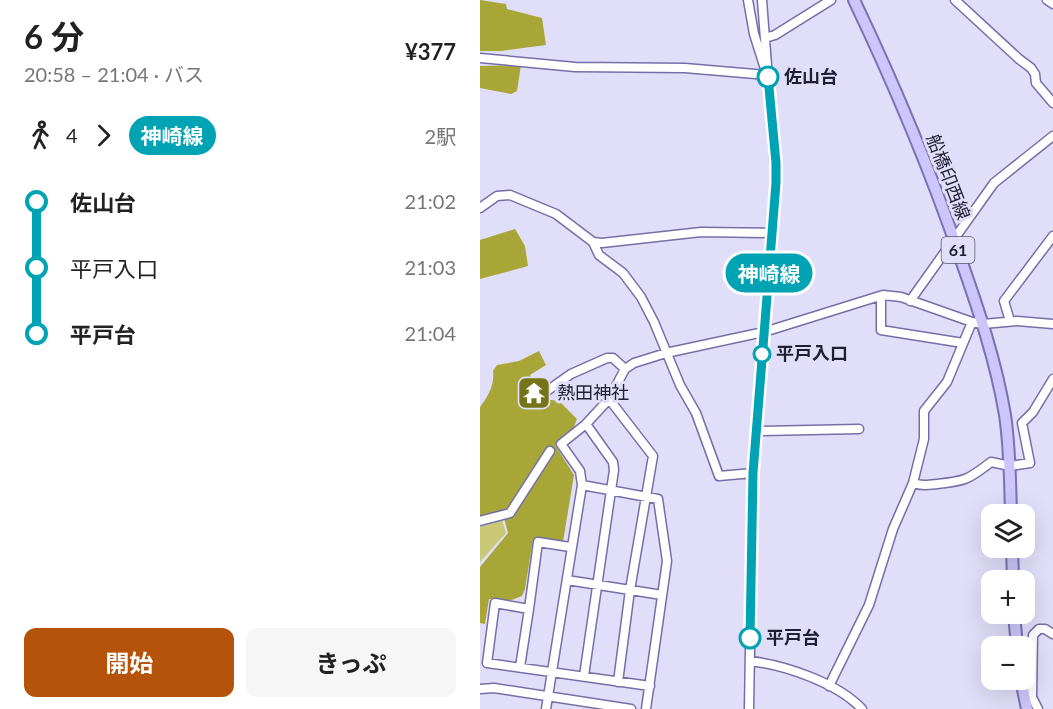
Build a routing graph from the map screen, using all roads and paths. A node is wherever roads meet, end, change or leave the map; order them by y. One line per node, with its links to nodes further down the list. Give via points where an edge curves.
1 (748, 0): 10 (street)
2 (762, 0): 8 (street)
3 (831, 0): 8 (street)
4 (854, 0): 16 (main road, 船橋印西線 / 61, via 920,148)
5 (955, 0): 11 (street, via 1031,68 1036,83)
6 (1047, 0): 7 (street)
7 (1053, 4)
8 (765, 38): 10 (street)
9 (480, 58): 10 (street, via 575,67 686,68)
10 (767, 75): 14 (street, via 776,163)
11 (1053, 103)
12 (1053, 136): 16 (street, via 994,183)
13 (480, 208): 17 (street, via 497,196 510,195 556,214)
14 (773, 233): 17 (street, via 701,232); 23 (street)
15 (1053, 236): 20 (street, via 1004,301)
16 (954, 239): 19 (street); 22 (main road, 船橋印西線 / 61)
17 (593, 242): 25 (street, via 599,255 623,273 640,297)
18 (881, 296): 19 (street); 23 (street); 24 (street, via 881,330)
19 (910, 301): 22 (street)
20 (1010, 321): 21 (street); 22 (street)
21 (1051, 321)
22 (977, 323): 24 (street); 34 (main road, 船橋印西線 / 61, via 1002,398)
23 (764, 332): 25 (street); 32 (street)
24 (963, 343): 36 (street, via 947,382 924,411 924,439)
25 (666, 353): 26 (street); 35 (street, via 696,413 719,476)
26 (625, 369): 28 (street, via 613,358 607,358 570,374); 29 (street)
27 (1053, 379): 34 (street, via 1022,423 1029,463)
28 (544, 393)
29 (609, 399): 30 (street); 39 (street, via 653,456)
30 (586, 424): 37 (street, via 561,444 579,471); 38 (street, via 613,462)
31 (859, 429): 32 (street)
32 (756, 431): 35 (street)
33 (550, 451): 41 (street, via 510,513)
34 (1010, 466): 36 (street, via 991,462 958,483); 40 (main road, 船橋印西線 / 61)
35 (753, 473): 49 (street)
36 (913, 483): 55 (street, via 892,529 869,605)
37 (582, 485): 38 (street); 42 (street)
38 (612, 491): 39 (street); 44 (street)
39 (645, 496): 45 (street); 46 (street, via 658,499 667,561)
40 (1011, 504)
41 (480, 521)
42 (570, 547): 43 (street); 47 (street, via 538,542)
43 (567, 580): 44 (street); 51 (street)
44 (597, 585): 45 (street); 52 (street)
45 (630, 590): 46 (street); 53 (street)
46 (662, 595): 54 (street)
47 (529, 609): 50 (street); 50 (street, via 495,603 487,663)
48 (1053, 634): 65 (street, via 1039,629 1033,635 1032,697)
49 (750, 661): 55 (street, via 780,666); 62 (street)
50 (520, 667): 51 (street)
51 (553, 672): 52 (street); 58 (street)
52 (584, 676): 53 (street)
53 (618, 682): 54 (street)
54 (650, 686): 61 (street)
55 (830, 686): 63 (street)
56 (480, 688): 58 (street)
57 (1023, 690): 64 (main road)
58 (548, 697): 59 (street); 60 (street)
59 (546, 709)
60 (631, 709)
61 (646, 709)
62 (749, 709)
63 (862, 709)
64 (1027, 709)
65 (1038, 709)

